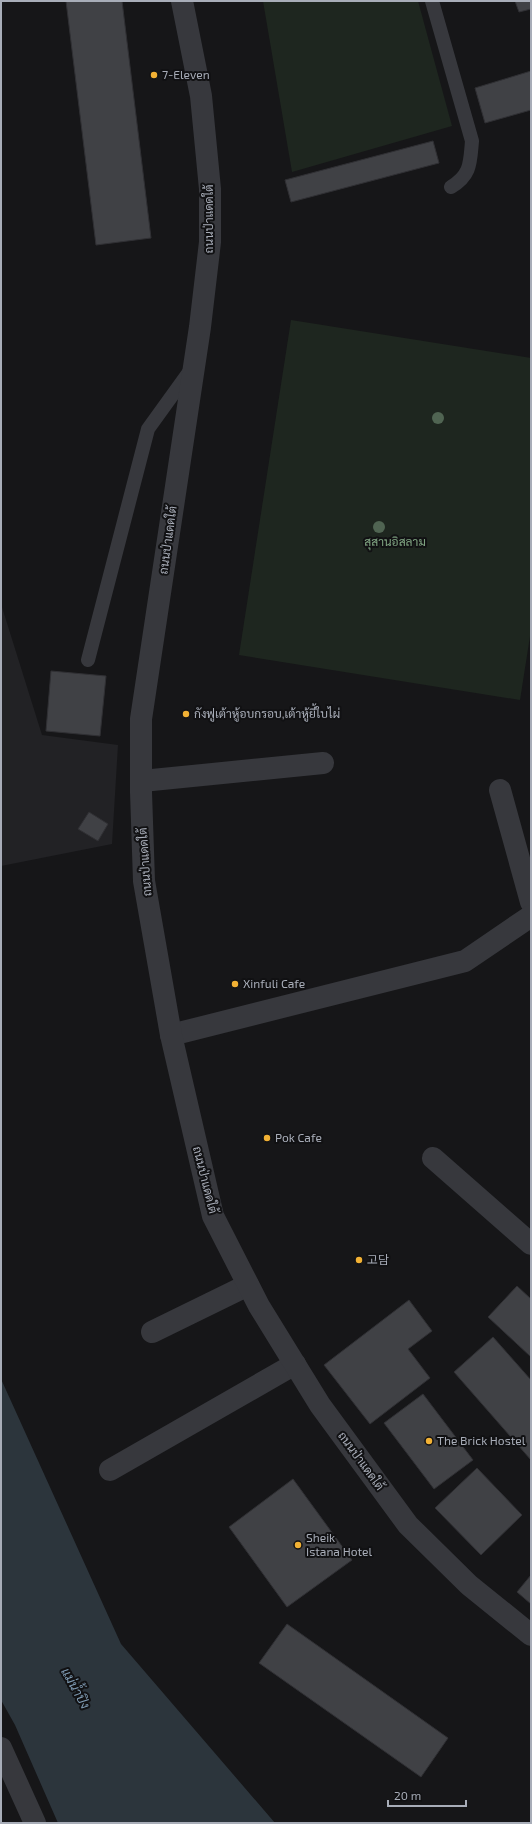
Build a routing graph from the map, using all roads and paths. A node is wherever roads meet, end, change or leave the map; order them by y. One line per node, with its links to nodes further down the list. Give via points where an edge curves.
1 (182, 1): 4 (street, ถนนป่าแดดใต้, via 201,96 210,188 210,242)
2 (432, 1): 3 (lane, via 472,141 470,164 462,180)
3 (451, 187)
4 (194, 364): 5 (lane, via 148,430); 7 (street, ถนนป่าแดดใต้, via 142,719)
5 (88, 660)
6 (323, 763): 7 (street)
7 (142, 781): 11 (street, ถนนป่าแดดใต้, via 144,881)
8 (500, 790): 9 (street)
9 (531, 902)
10 (531, 916): 11 (street, via 465,961)
11 (171, 1035): 14 (street, ถนนป่าแดดใต้, via 213,1216)
12 (433, 1158): 13 (street)
13 (531, 1244)
14 (248, 1285): 15 (street); 16 (street, ถนนป่าแดดใต้)
15 (152, 1332)
16 (295, 1364): 17 (street); 18 (street, ถนนป่าแดดใต้, via 320,1405 408,1525 469,1585)
17 (110, 1470)
18 (531, 1635)
19 (1, 1748): 20 (street)
20 (35, 1823)

